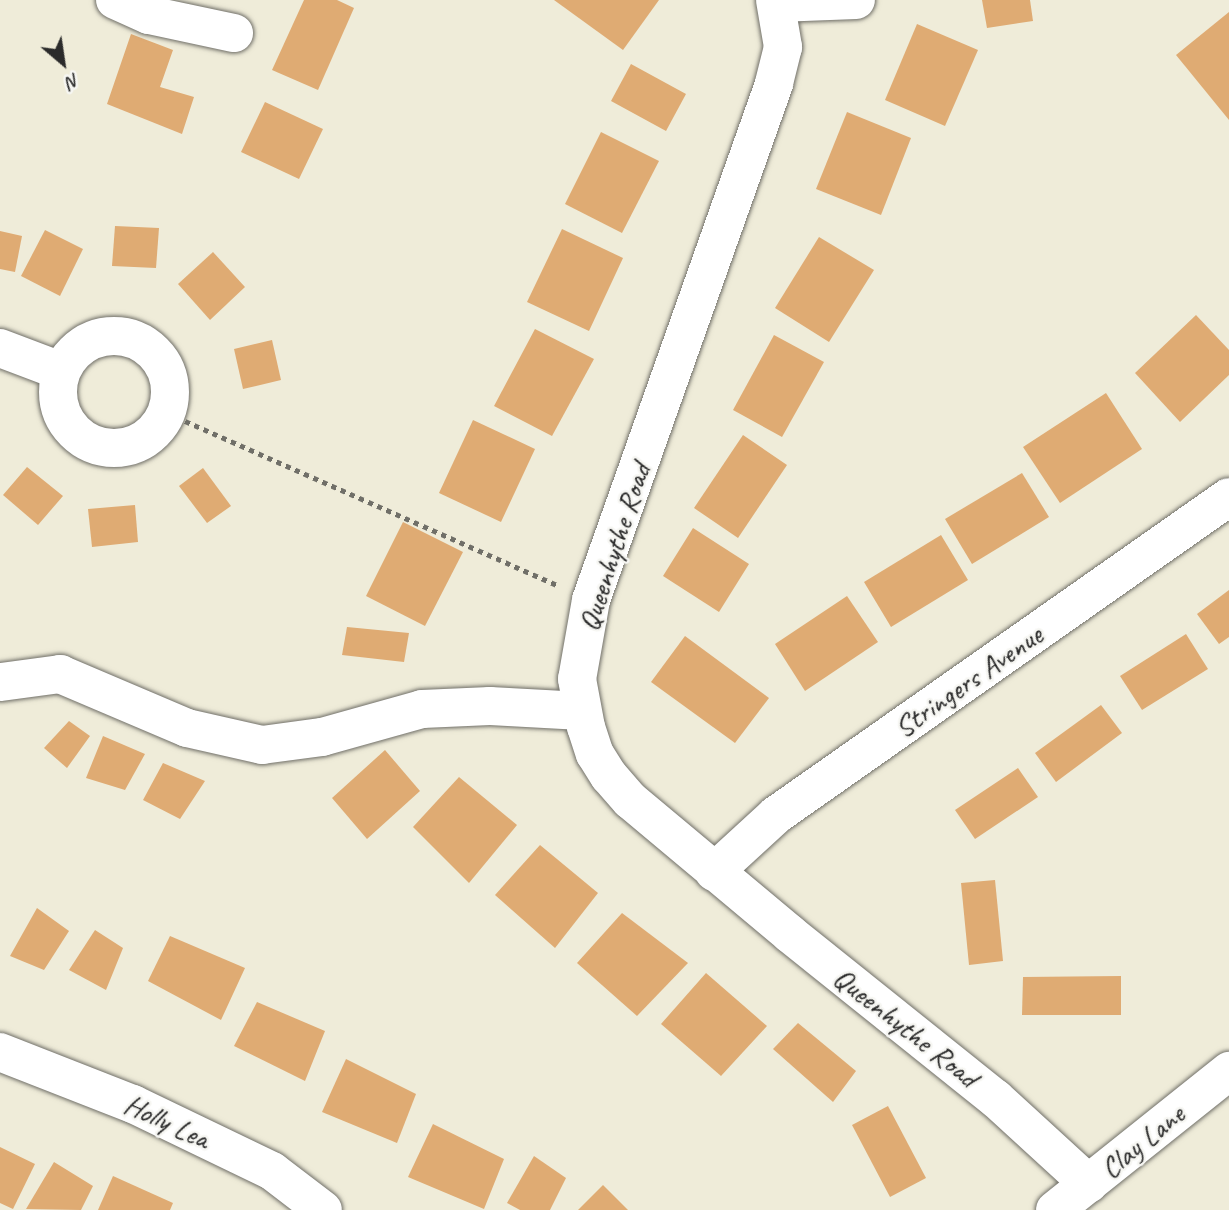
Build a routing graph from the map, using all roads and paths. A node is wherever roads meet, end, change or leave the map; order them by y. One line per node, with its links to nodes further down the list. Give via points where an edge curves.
1 (115, 0): 4 (street, via 149,15)
2 (856, 0): 3 (street)
3 (776, 1): 9 (street, Queenhythe Road, via 783,47 774,84)
4 (233, 33)
5 (0, 348): 6 (street)
6 (61, 371): 7 (street, via 58,404 66,423 87,442 106,449 125,448 150,435); 7 (street, via 71,354 92,340 111,335 136,339 153,350 169,373 172,393)
7 (167, 413): 9 (path)
8 (1229, 497): 12 (street, Stringers Avenue, via 776,815)
9 (591, 600): 11 (street, Queenhythe Road, via 577,679)
10 (1, 682): 11 (street, via 60,674 187,728 262,746 322,737 422,709 490,706)
11 (582, 711): 12 (street, Queenhythe Road, via 595,754 609,776 630,800)
12 (714, 872): 15 (street, Queenhythe Road, via 995,1098)
13 (0, 1052): 16 (street, Holly Lea, via 133,1104 259,1165)
14 (1229, 1071): 15 (street, Clay Lane)
15 (1089, 1184): 17 (street, Clay Lane)
16 (323, 1210)
17 (1055, 1210)

